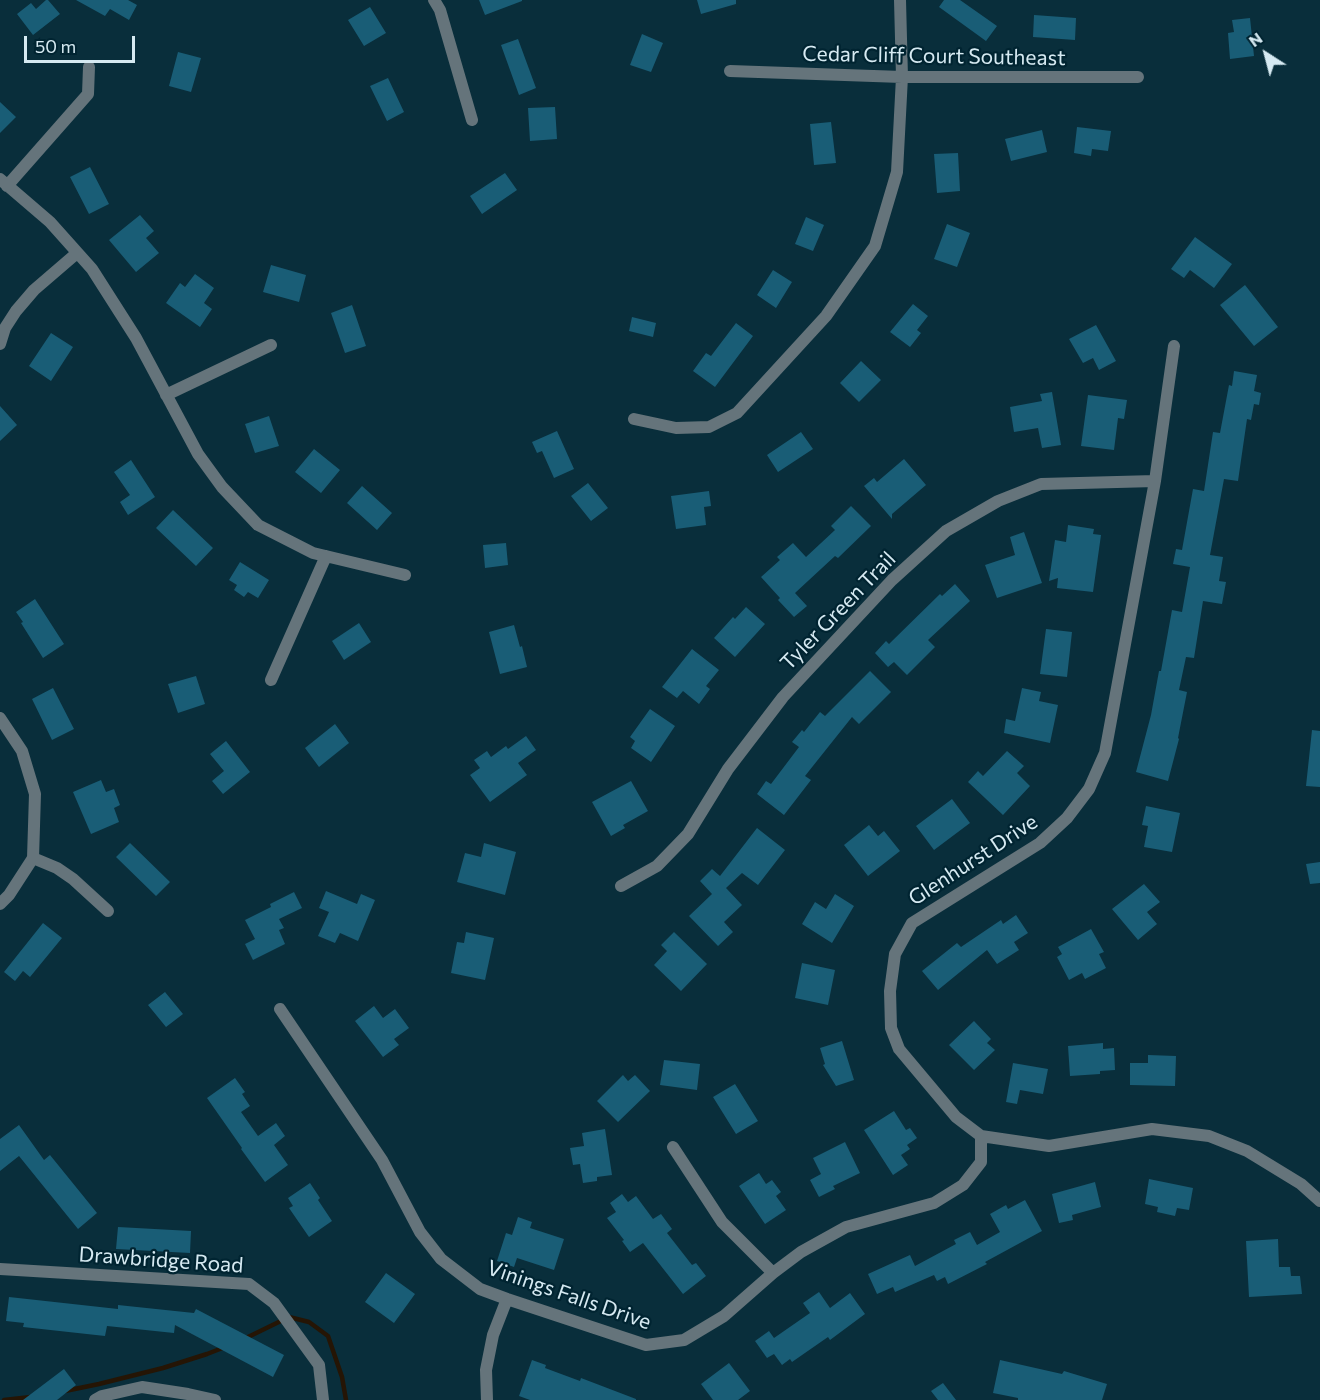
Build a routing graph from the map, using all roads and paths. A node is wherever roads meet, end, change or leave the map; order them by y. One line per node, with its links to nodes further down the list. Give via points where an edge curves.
1 (434, 0): 7 (street)
2 (900, 0): 5 (street)
3 (89, 67): 8 (street, via 88,94)
4 (730, 70): 5 (street, Cedar Cliff Court Southeast)
5 (902, 77): 6 (street, Cedar Cliff Court Southeast); 14 (street, via 897,172 875,246 826,316 737,413 709,427 676,428)
6 (1138, 77)
7 (472, 120)
8 (4, 182): 9 (street, via 50,222)
9 (77, 253): 10 (street, via 22,304 5,328); 13 (street, via 92,269 129,328)
10 (0, 344)
11 (271, 345): 13 (street)
12 (1174, 346): 15 (street, Glenhurst Drive)
13 (166, 395): 16 (street, via 198,454 258,525)
14 (634, 419)
15 (1155, 481): 21 (street, Tyler Green Trail, via 1041,484 998,501 946,531 892,580 783,697 728,769 688,834 657,866); 25 (street, Glenhurst Drive, via 1105,753 1089,789 1067,818 1040,843 912,923 895,954 891,1028 899,1049 956,1117)
16 (326, 556): 17 (street); 18 (street)
17 (405, 575)
18 (271, 680)
19 (0, 718): 20 (street, via 22,751 34,794)
20 (33, 858): 22 (street); 23 (street, via 73,879)
21 (621, 886)
22 (0, 904)
23 (108, 911)
24 (280, 1009): 30 (street, Vinings Falls Drive, via 382,1160 420,1232 441,1259 480,1289)
25 (981, 1136): 27 (street, Glenhurst Drive, via 1049,1146 1152,1129 1209,1136 1247,1151); 29 (street, Vinings Falls Drive, via 981,1162 963,1185 934,1203 846,1227)
26 (673, 1147): 29 (street, via 722,1222)
27 (1320, 1201)
28 (0, 1269): 33 (street, Drawbridge Road, via 249,1284 274,1303 319,1365)
29 (773, 1273): 30 (street, Vinings Falls Drive, via 724,1316 684,1340 646,1345)
30 (507, 1299): 34 (street, via 493,1335 486,1370)
31 (95, 1400): 32 (street, via 142,1387)
32 (215, 1400)
33 (323, 1400)
34 (487, 1400)

